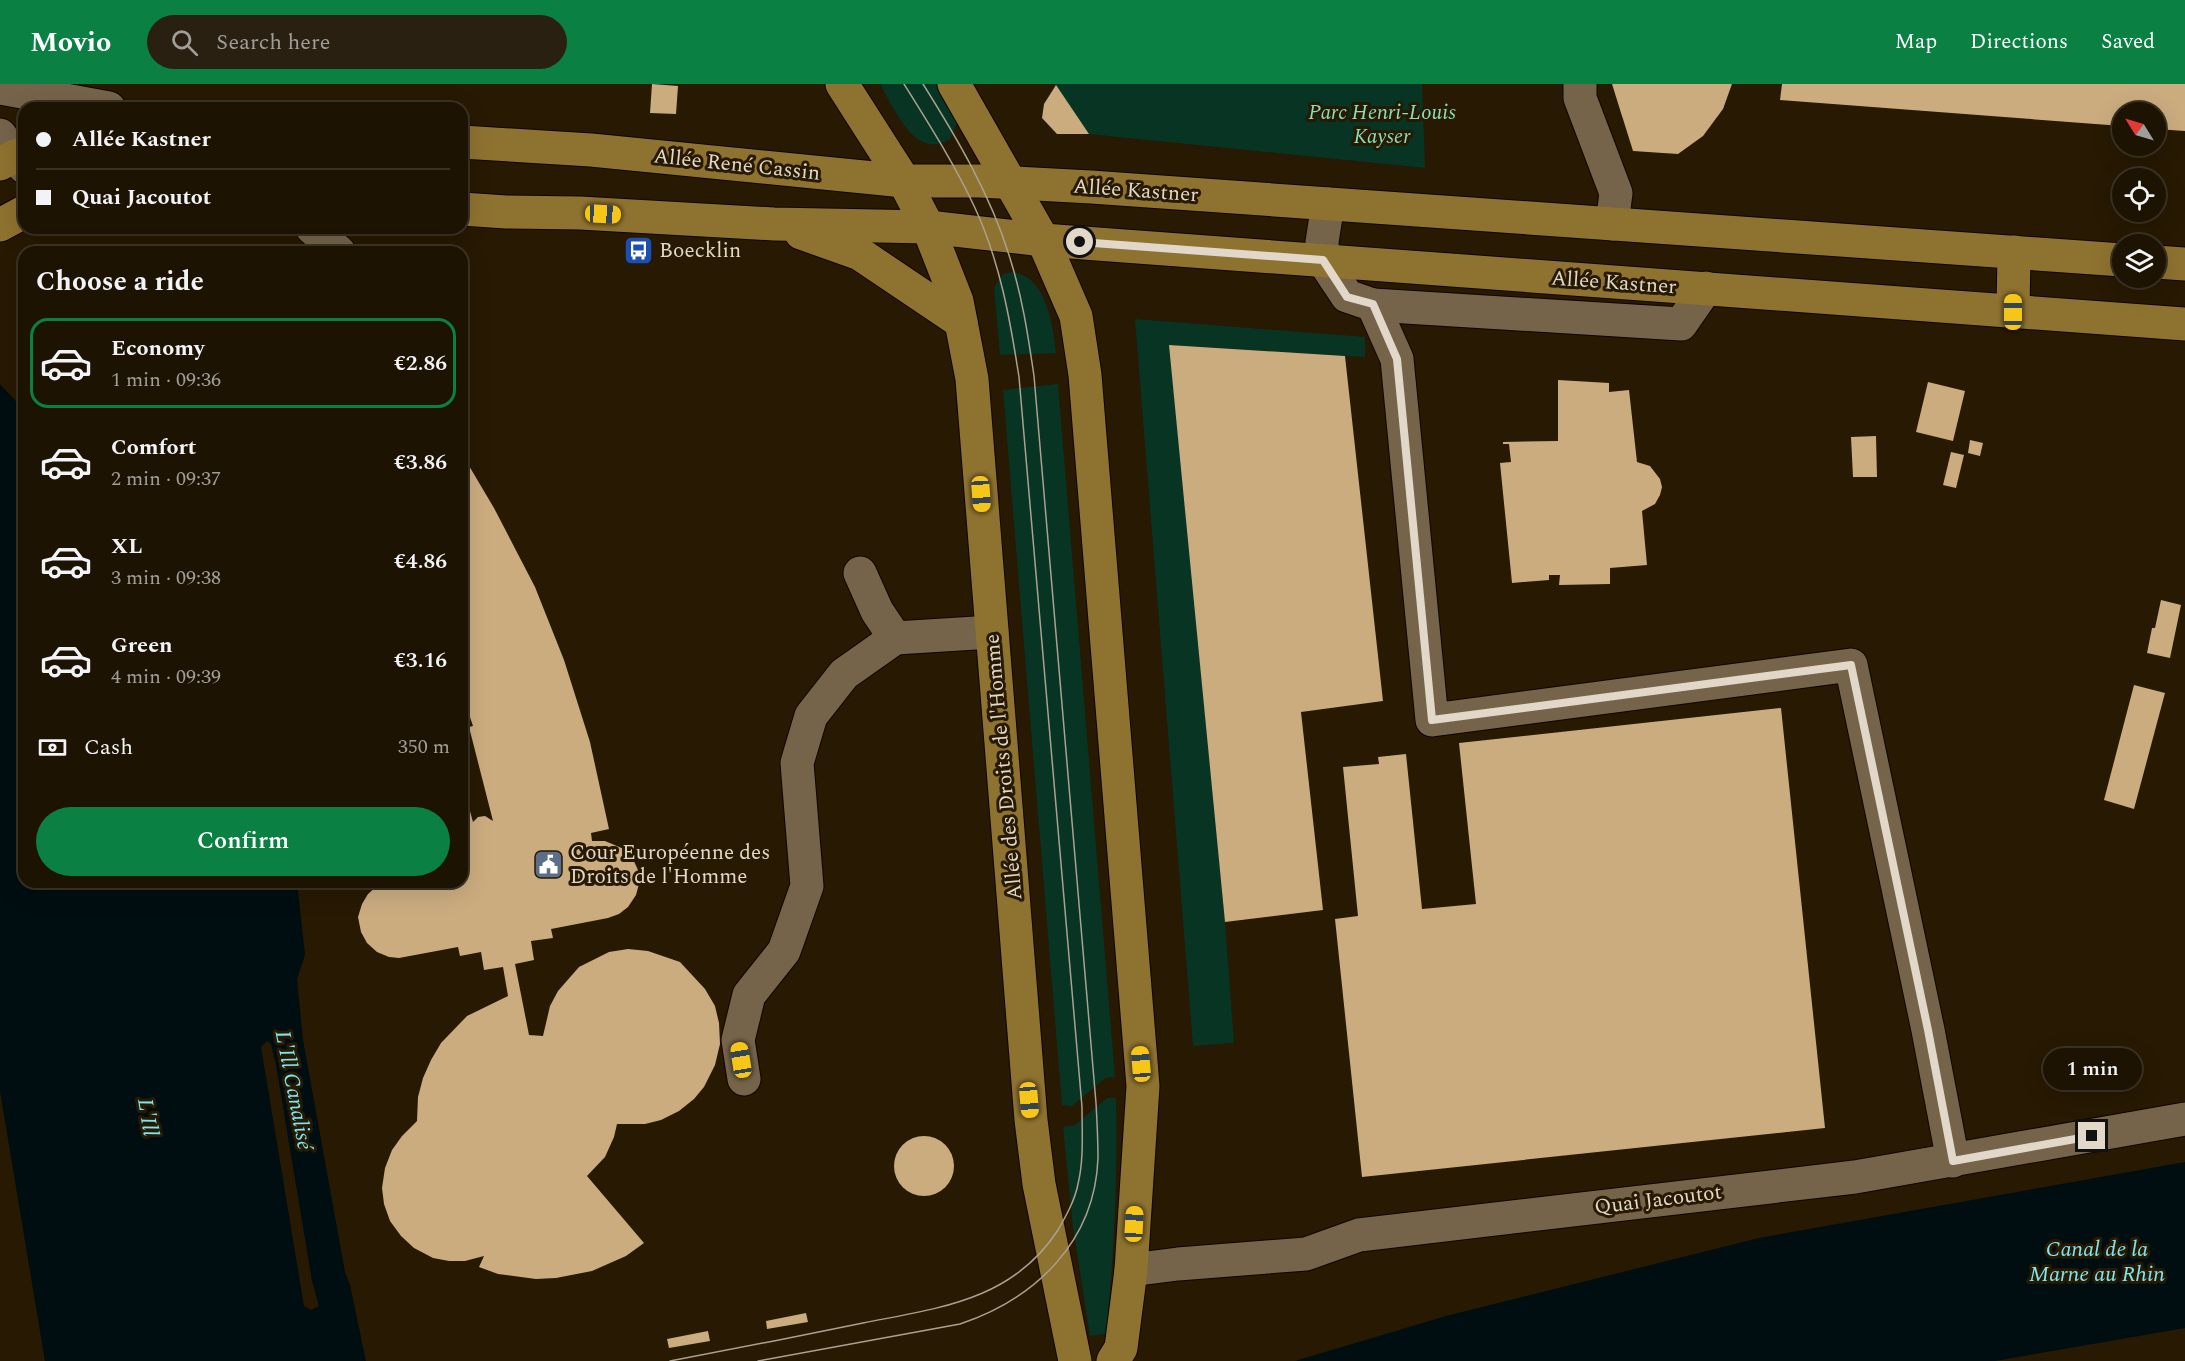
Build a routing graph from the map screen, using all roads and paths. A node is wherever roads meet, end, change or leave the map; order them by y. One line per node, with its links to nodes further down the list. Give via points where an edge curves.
1 (842, 84): 7 (main road, Allée des Droits de l'Homme)
2 (954, 84): 8 (main road)
3 (1580, 84): 13 (street, via 1581,98 1616,194)
4 (0, 88): 5 (street)
5 (76, 102)
6 (468, 142): 7 (main road, Allée René Cassin, via 591,150)
7 (904, 181): 8 (main road, Allée René Cassin); 15 (main road, Allée des Droits de l'Homme)
8 (1011, 183): 9 (main road, Allée Kastner); 17 (main road)
9 (1328, 204): 13 (main road, Allée Kastner); 21 (street)
10 (468, 209): 12 (main road)
11 (18, 215): 14 (main road)
12 (774, 224): 15 (main road); 28 (main road, via 860,254)
13 (1612, 224): 19 (main road, Allée Kastner)
14 (0, 225)
15 (928, 227): 17 (main road); 28 (main road, Allée des Droits de l'Homme, via 957,301)
16 (324, 234): 18 (street)
17 (1043, 240): 21 (main road, Allée Kastner); 37 (main road, via 1076,316 1085,375 1143,1086)
18 (341, 243)
19 (2014, 252): 20 (main road, Allée Kastner); 27 (main road)
20 (2112, 259)
21 (1323, 260): 24 (main road, Allée Kastner); 25 (street, via 1347,297)
22 (2166, 263): 23 (main road)
23 (2185, 264)
24 (1706, 288): 26 (street, via 1681,324); 27 (main road, Allée Kastner)
25 (1373, 304): 26 (street); 30 (street)
26 (1429, 308): 30 (street)
27 (2013, 312): 29 (main road, Allée Kastner)
28 (961, 322): 32 (main road, Allée des Droits de l'Homme, via 972,379)
29 (2185, 324)
30 (1397, 359): 36 (street, via 1432,720 1851,665)
31 (860, 573): 33 (street, via 877,611)
32 (992, 632): 33 (street); 38 (main road, Allée des Droits de l'Homme, via 1032,1124 1039,1184)
33 (895, 638): 34 (street, via 844,674 811,716 797,763 807,886 784,951 749,995 738,1040)
34 (744, 1079)
35 (2185, 1119): 36 (street, Quai Jacoutot)
36 (1953, 1161): 37 (street, Quai Jacoutot, via 1855,1177 1359,1235 1306,1254)
37 (1131, 1270): 39 (main road, via 1121,1348)
38 (1075, 1361)
39 (1113, 1361)

